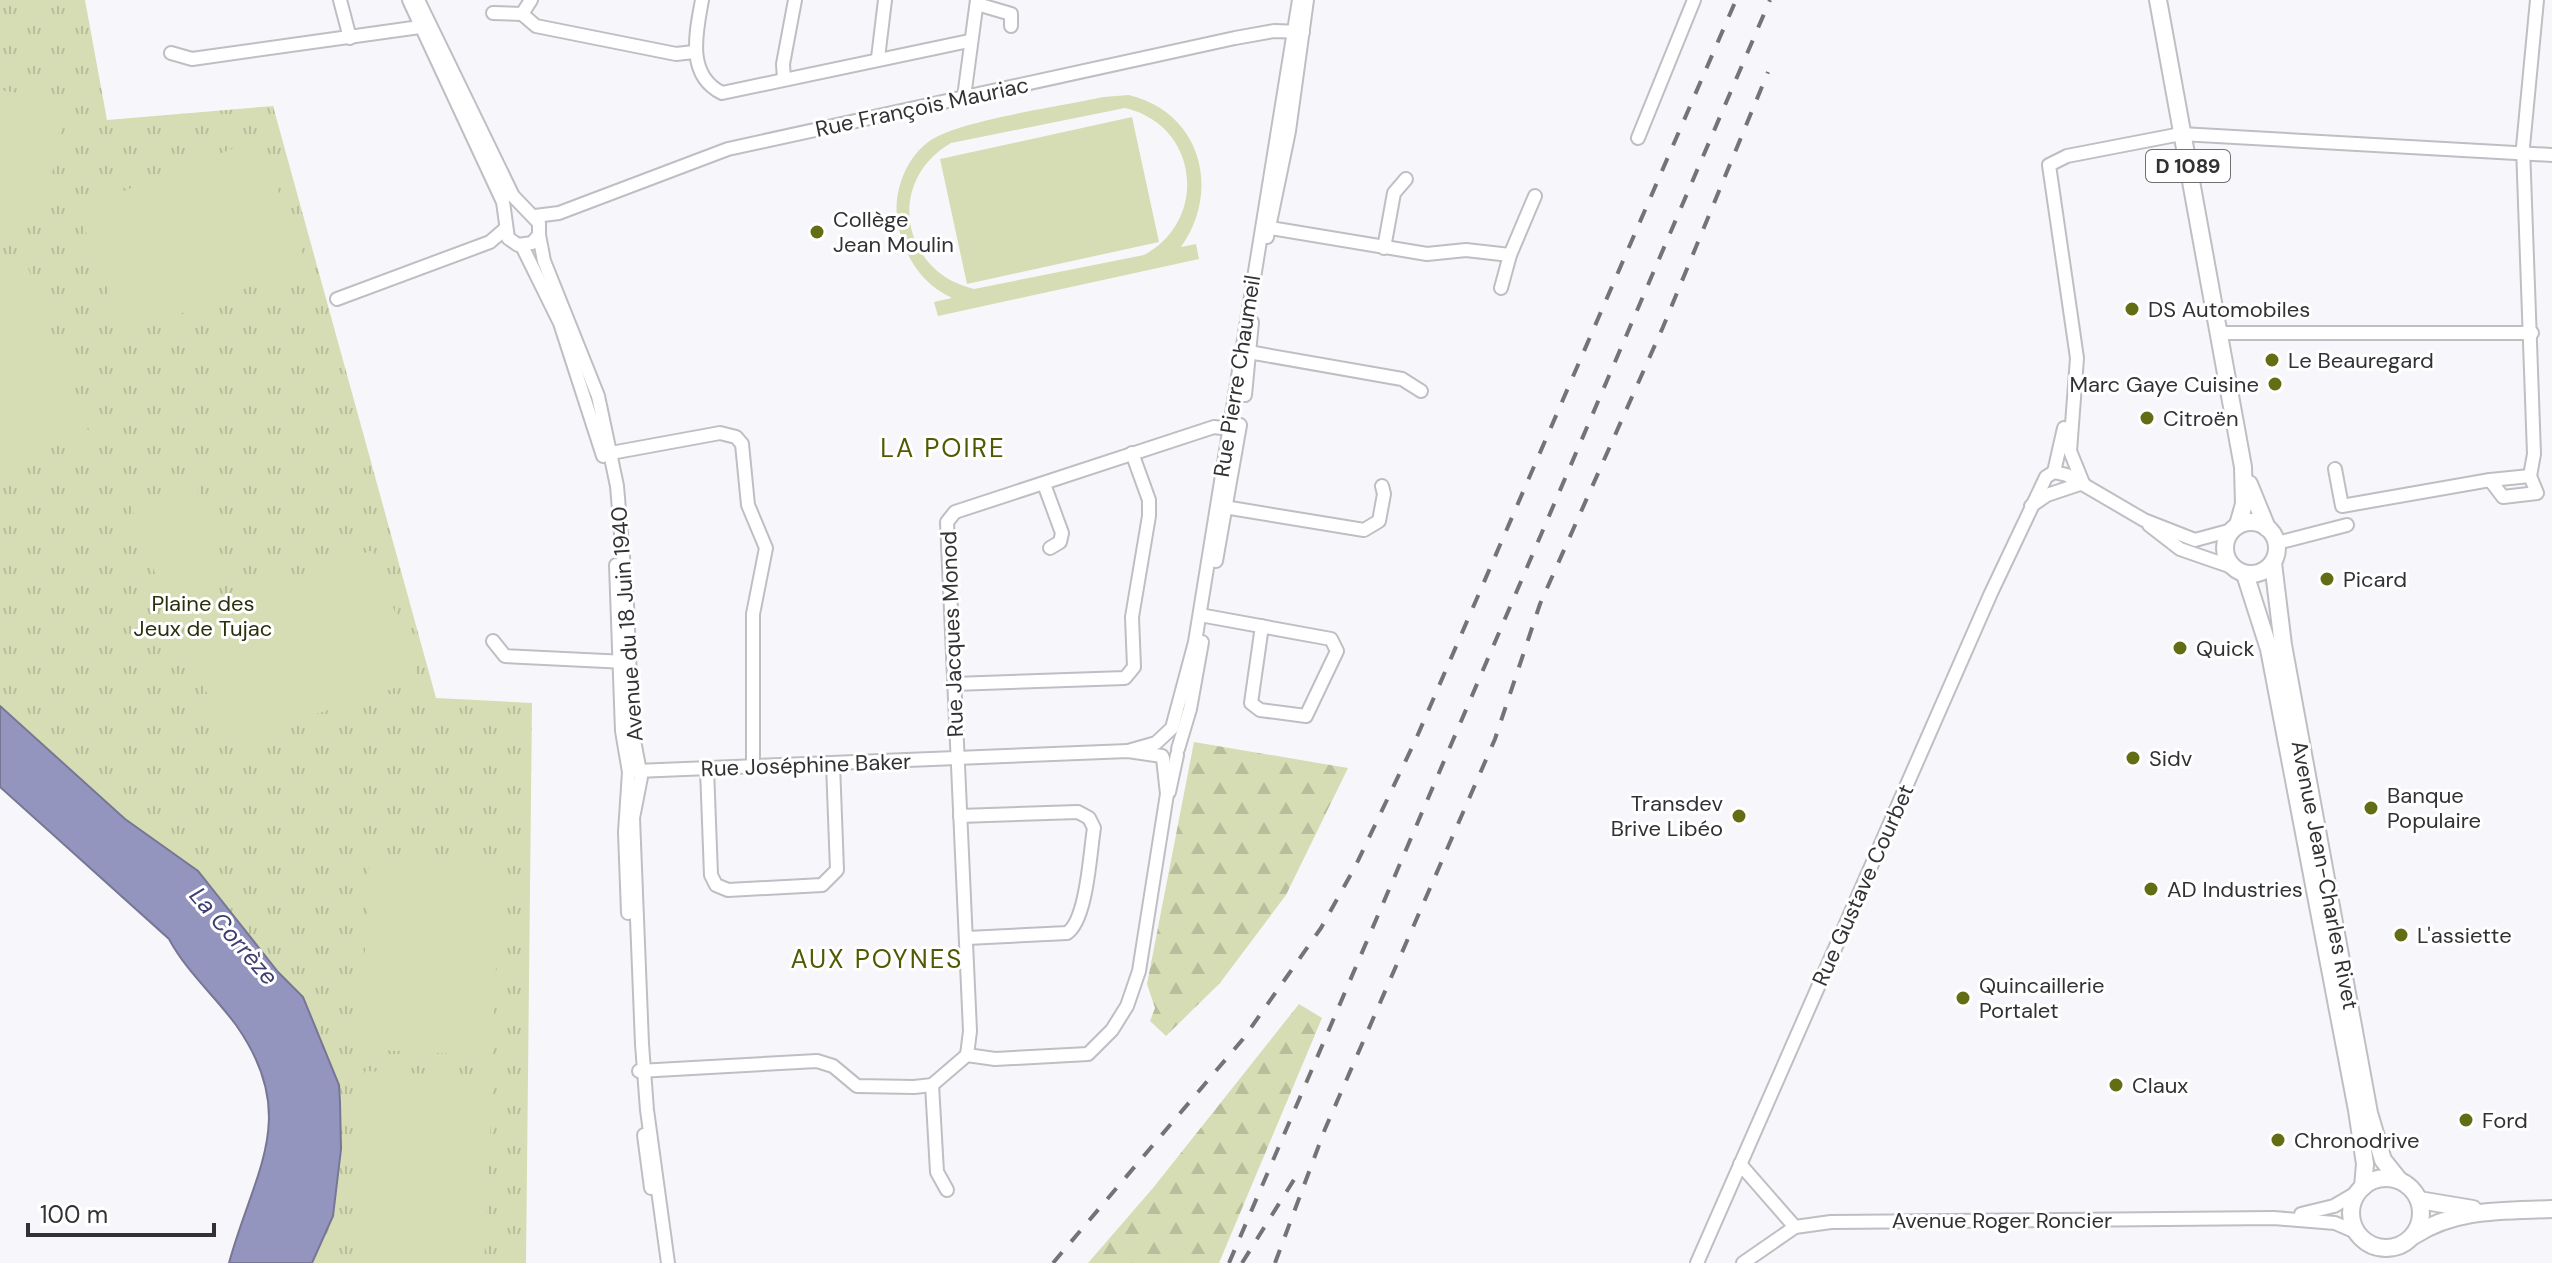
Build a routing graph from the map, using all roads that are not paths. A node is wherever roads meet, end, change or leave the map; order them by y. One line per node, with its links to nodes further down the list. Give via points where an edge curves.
1 (340, 0): 19 (street)
2 (409, 0): 16 (street, Avenue du 18 Juin 1940)
3 (418, 0): 16 (street, Avenue du 18 Juin 1940)
4 (531, 0): 15 (street)
5 (702, 0): 21 (street)
6 (795, 0): 24 (street)
7 (885, 0): 23 (street)
8 (1299, 0): 18 (street, Rue Pierre Chaumeil)
9 (1307, 0): 18 (street, Rue Pierre Chaumeil)
10 (1694, 0): 27 (street)
11 (2158, 0): 26 (main road, D 1089)
12 (2537, 0): 28 (street)
13 (977, 2): 17 (street, via 1011,14); 20 (street)
14 (493, 13): 15 (street)
15 (522, 14): 21 (street, via 536,26 676,54)
16 (426, 26): 19 (street); 32 (street, Avenue du 18 Juin 1940, via 513,196); 34 (street, Avenue du 18 Juin 1940, via 503,202)
17 (1011, 26)
18 (1298, 32): 25 (street, Rue François Mauriac, via 1235,38); 33 (street, Rue Pierre Chaumeil); 41 (street, Rue Pierre Chaumeil)
19 (350, 38): 22 (street, via 192,59)
20 (969, 41): 23 (street); 25 (street)
21 (694, 52): 24 (street, via 710,86 722,93)
22 (171, 53)
23 (878, 58): 24 (street)
24 (784, 79)
25 (964, 97): 32 (street, Rue François Mauriac, via 728,149)
26 (2181, 134): 28 (street); 39 (main road, D 1089); 43 (street, via 2067,156 2049,165 2077,358)
27 (1638, 138)
28 (2524, 154): 29 (street); 40 (street)
29 (2552, 155)
30 (1406, 179): 35 (street, via 1394,193)
31 (1535, 196): 36 (street)
32 (536, 223): 34 (street, via 532,243); 34 (street, via 513,214); 45 (street, Avenue du 18 Juin 1940, via 544,261 598,396)
33 (1270, 228): 35 (street); 41 (street, Rue Pierre Chaumeil)
34 (511, 235): 38 (street); 70 (street, Avenue du 18 Juin 1940, via 549,297 575,362 610,483)
35 (1384, 248): 36 (street)
36 (1510, 255): 37 (street)
37 (1501, 288)
38 (337, 299)
39 (2217, 333): 40 (street); 48 (main road, D 1089)
40 (2532, 333): 50 (street)
41 (1245, 352): 42 (street, via 1402,379); 44 (street, Rue Pierre Chaumeil)
42 (1421, 391)
43 (2071, 410): 47 (street); 52 (street, via 2070,451)
44 (1235, 430): 46 (street, Rue Jacques Monod, via 1214,427); 58 (street, Rue Pierre Chaumeil)
45 (611, 453): 70 (street, Avenue du 18 Juin 1940); 76 (street, via 720,433 742,444 748,505 766,548 753,614)
46 (1132, 453): 53 (street, Rue Jacques Monod); 71 (street, via 1149,500 1132,617 1134,667 1125,678)
47 (2057, 466): 52 (street); 55 (street, Rue Gustave Courbet)
48 (2243, 467): 61 (main road, D 1089, via 2244,504); 62 (main road)
49 (2335, 469): 51 (street, via 2342,506)
50 (2530, 476): 51 (street); 57 (street)
51 (2490, 480): 57 (street, via 2503,497)
52 (2083, 483): 55 (street); 59 (street)
53 (1044, 484): 64 (street, via 1062,533 1060,542); 71 (street, Rue Jacques Monod, via 955,512 947,522)
54 (1382, 486): 58 (street, via 1379,521 1364,530)
55 (2044, 490): 85 (street, Rue Gustave Courbet, via 2029,507)
56 (2552, 492): 57 (street)
57 (2537, 493)
58 (1220, 507): 67 (street, Rue Pierre Chaumeil)
59 (2144, 520): 61 (street, via 2195,540); 66 (street, via 2180,549)
60 (2347, 525): 63 (street)
61 (2235, 528): 62 (main road, via 2248,521); 66 (main road, via 2225,553)
62 (2267, 528): 63 (main road)
63 (2277, 543): 65 (main road)
64 (1050, 548)
65 (2273, 563): 66 (main road, via 2261,573); 86 (main road, Avenue Jean-Charles Rivet, via 2283,645 2369,1113 2377,1145)
66 (2239, 571): 88 (main road, Avenue Jean-Charles Rivet, via 2269,649 2357,1110 2365,1164)
67 (1203, 616): 68 (street); 72 (street, Rue Pierre Chaumeil, via 1176,719); 73 (street, Rue Pierre Chaumeil, via 1190,709)
68 (1262, 626): 68 (street, via 1336,644 1306,716 1260,710 1251,703)
69 (493, 641): 70 (street, via 505,656)
70 (625, 662): 78 (street, Avenue du 18 Juin 1940)
71 (954, 684): 74 (street, Rue Jacques Monod)
72 (1161, 748): 73 (street, Rue Joséphine Baker, via 1170,760); 74 (street, Rue Joséphine Baker); 79 (street)
73 (1178, 752): 79 (street, Rue Pierre Chaumeil)
74 (956, 758): 75 (street, Rue Joséphine Baker); 80 (street, Rue Jacques Monod)
75 (833, 764): 76 (street, Rue Joséphine Baker); 77 (street, via 833,877 822,885 728,890 716,885 711,875)
76 (753, 766): 77 (street, Rue Joséphine Baker)
77 (707, 769): 78 (street, Rue Joséphine Baker)
78 (634, 771): 83 (street, Avenue du 18 Juin 1940); 83 (street, Avenue du 18 Juin 1940, via 627,889)
79 (1167, 794): 82 (street, via 1139,971 1127,1006 1104,1041 1088,1054 1074,1056)
80 (960, 816): 81 (street, Rue Jacques Monod); 81 (street, via 1078,812 1094,828 1080,916 1073,929)
81 (967, 938): 82 (street, Rue Jacques Monod)
82 (967, 1055): 84 (street)
83 (642, 1071): 84 (street, via 817,1061 866,1088); 96 (street, Avenue du 18 Juin 1940); 97 (street, Avenue du 18 Juin 1940)
84 (932, 1085): 87 (street, via 937,1172)
85 (1740, 1164): 93 (street); 98 (street, Rue Gustave Courbet)
86 (2399, 1180): 88 (main road, via 2377,1179); 89 (main road)
87 (947, 1190)
88 (2360, 1190): 92 (street, Avenue Roger Roncier, via 2334,1206); 94 (main road, via 2351,1209)
89 (2419, 1200): 91 (main road); 95 (main road, via 2422,1217)
90 (2552, 1209): 91 (main road)
91 (2489, 1211): 95 (main road, via 2434,1223)
92 (2274, 1218): 93 (street, Avenue Roger Roncier, via 1831,1222); 94 (street, Avenue Roger Roncier, via 2335,1223)
93 (1795, 1227): 99 (street, Avenue Roger Roncier)
94 (2364, 1238): 95 (main road, via 2388,1248); 100 (main road)
95 (2409, 1239): 101 (main road)
96 (660, 1263)
97 (668, 1263)
98 (1697, 1263)
99 (1743, 1263)
100 (2380, 1263)
101 (2403, 1263)

